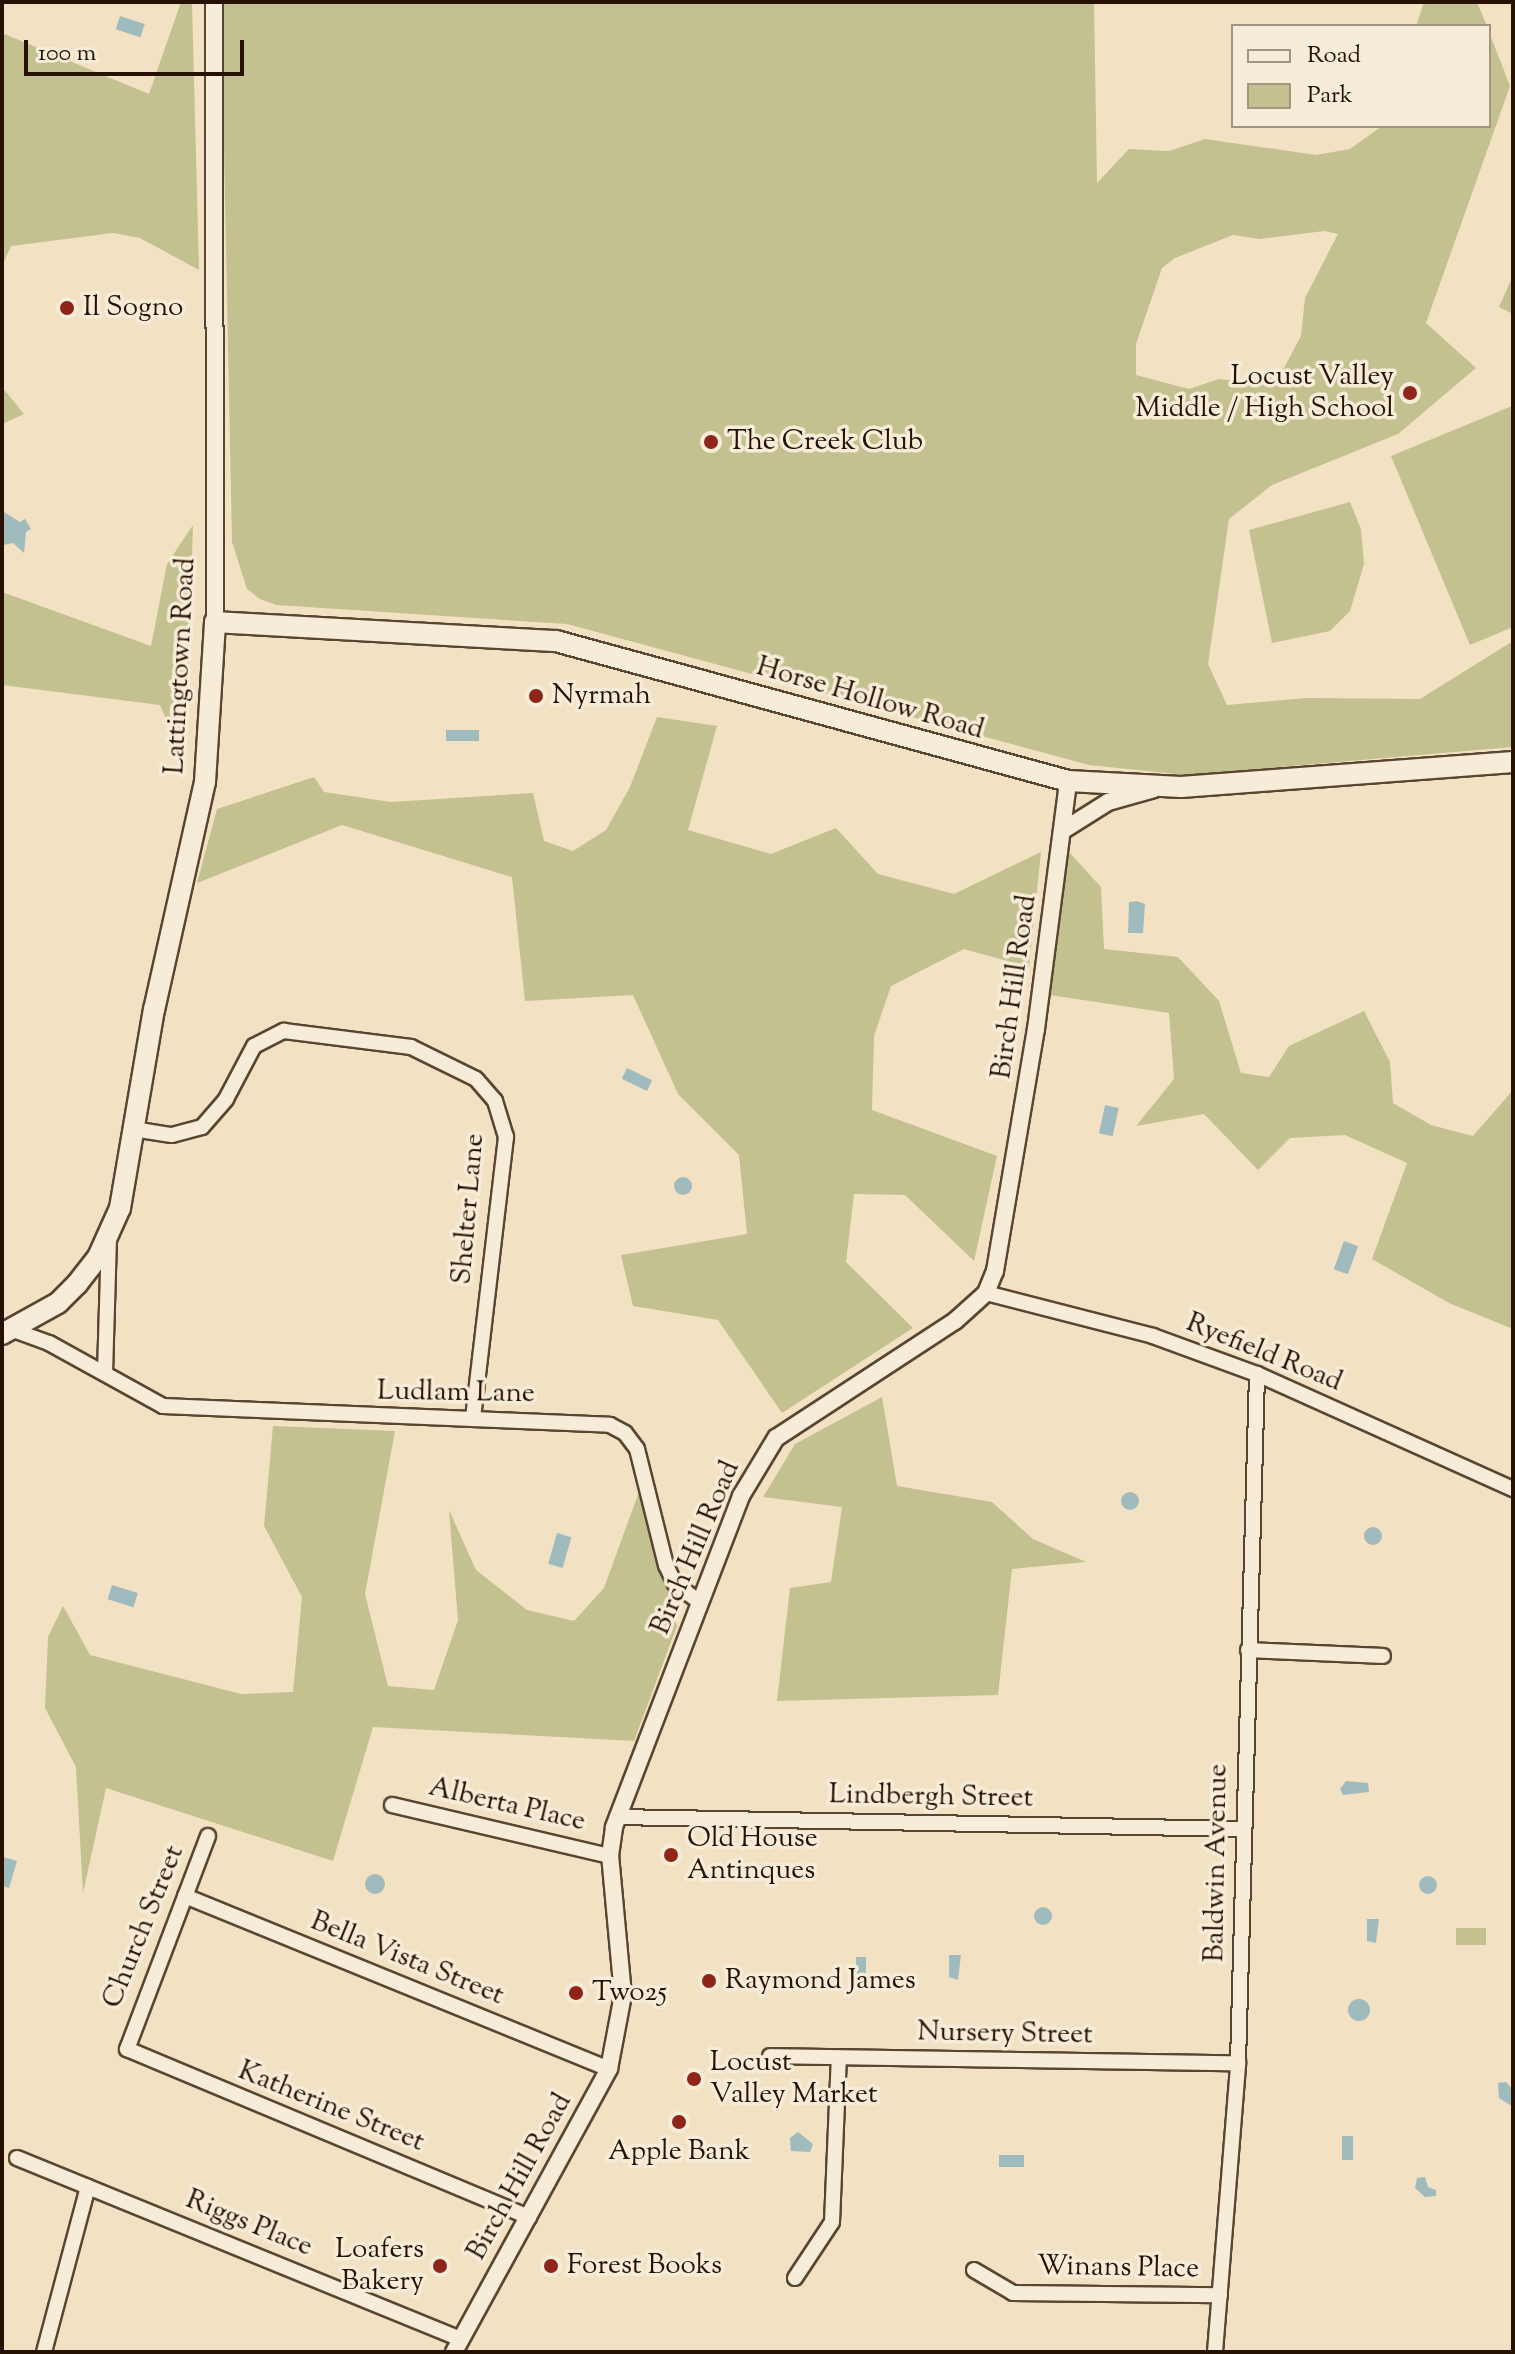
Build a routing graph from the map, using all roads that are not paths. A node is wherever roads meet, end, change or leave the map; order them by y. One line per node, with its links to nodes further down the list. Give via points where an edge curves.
1 (214, 2): 2 (street, Lattingtown Road)
2 (215, 622): 4 (main road, Horse Hollow Road, via 556,641); 7 (main road, Lattingtown Road, via 205,782)
3 (1513, 762): 5 (main road, Horse Hollow Road)
4 (1068, 781): 5 (main road, Horse Hollow Road); 6 (street, Birch Hill Road)
5 (1164, 786): 6 (street, via 1108,802)
6 (1062, 831): 9 (street, Birch Hill Road, via 1006,1222)
7 (133, 1129): 8 (main road, Lattingtown Road); 13 (street, Shelter Lane, via 172,1135 202,1127 226,1099 254,1046 284,1031 411,1047 476,1079 495,1101 506,1137)
8 (110, 1236): 10 (main road, Lattingtown Road, via 77,1284); 11 (street)
9 (986, 1293): 12 (street, Ryefield Road, via 1153,1336); 15 (street, Birch Hill Road, via 955,1321 776,1438 741,1496)
10 (7, 1336): 11 (street, Ludlam Lane)
11 (105, 1373): 13 (street, Ludlam Lane, via 145,1399 187,1409)
12 (1257, 1374): 14 (street, Ryefield Road); 16 (street, Baldwin Avenue)
13 (473, 1419): 15 (street, Ludlam Lane, via 578,1421 625,1433 637,1449 666,1565 675,1584)
14 (1513, 1489)
15 (698, 1601): 19 (street, Birch Hill Road)
16 (1248, 1650): 17 (street); 20 (street, Baldwin Avenue)
17 (1383, 1656)
18 (392, 1805): 22 (street, Alberta Place)
19 (617, 1817): 20 (street, Lindbergh Street); 22 (street, Birch Hill Road)
20 (1244, 1829): 27 (street, Baldwin Avenue)
21 (208, 1836): 23 (street, Church Street)
22 (610, 1856): 28 (street, Birch Hill Road, via 623,1995)
23 (185, 1896): 24 (street, Church Street); 28 (street, Bella Vista Street)
24 (128, 2037): 31 (street, Katherine Street, via 130,2053)
25 (770, 2056): 26 (street, Nursery Street)
26 (839, 2058): 27 (street, Nursery Street); 33 (street, via 832,2222)
27 (1238, 2063): 34 (street, Baldwin Avenue)
28 (609, 2069): 31 (street, Birch Hill Road)
29 (17, 2158): 30 (street, Riggs Place)
30 (88, 2187): 35 (street, Riggs Place); 36 (street)
31 (529, 2217): 35 (street, Birch Hill Road)
32 (974, 2270): 34 (street, Winans Place, via 1013,2293)
33 (795, 2278)
34 (1220, 2295): 37 (street, Baldwin Avenue)
35 (458, 2345)
36 (44, 2352)
37 (1215, 2352)

